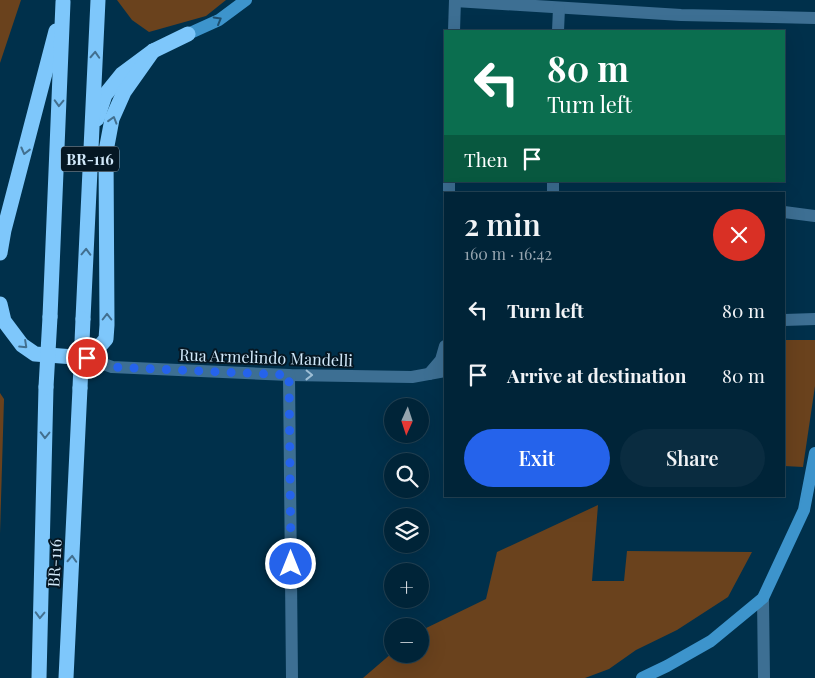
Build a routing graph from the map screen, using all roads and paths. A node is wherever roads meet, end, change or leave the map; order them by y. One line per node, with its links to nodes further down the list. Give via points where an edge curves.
1 (98, 0): 11 (highway, BR-116 / BR-116, one-way to 1)
2 (246, 0): 9 (main road, one-way to 2, via 219,20)
3 (455, 0): 5 (street); 7 (street)
4 (63, 1): 14 (highway, one-way to 14); 25 (highway, BR-116 / BR-116, one-way to 25, bridge, via 46,386)
5 (559, 8): 6 (street); 8 (street)
6 (815, 18)
7 (454, 30)
8 (558, 30)
9 (188, 34): 10 (highway)
10 (153, 51): 11 (highway, via 122,74 105,95); 19 (highway, one-way to 10, via 106,338 106,152 112,119 124,92)
11 (90, 144): 26 (highway, BR-116 / BR-116, one-way to 11, bridge)
12 (785, 212): 13 (street)
13 (815, 216)
14 (0, 253)
15 (0, 304): 19 (highway, one-way to 19, via 4,321 22,345 35,354)
16 (815, 319): 17 (street)
17 (785, 320)
18 (444, 350): 21 (street, via 441,360)
19 (87, 358): 22 (street, Rua Armelindo Mandelli, via 112,367)
20 (444, 371): 21 (street, Rua Armelindo Mandelli)
21 (429, 374): 22 (street, Rua Armelindo Mandelli, one-way to 21, via 412,377)
22 (289, 375): 27 (street)
23 (815, 453): 24 (main road, via 804,510)
24 (763, 598): 28 (main road, via 711,641); 29 (street)
25 (39, 678)
26 (66, 678)
27 (292, 678)
28 (642, 678)
29 (764, 678)

